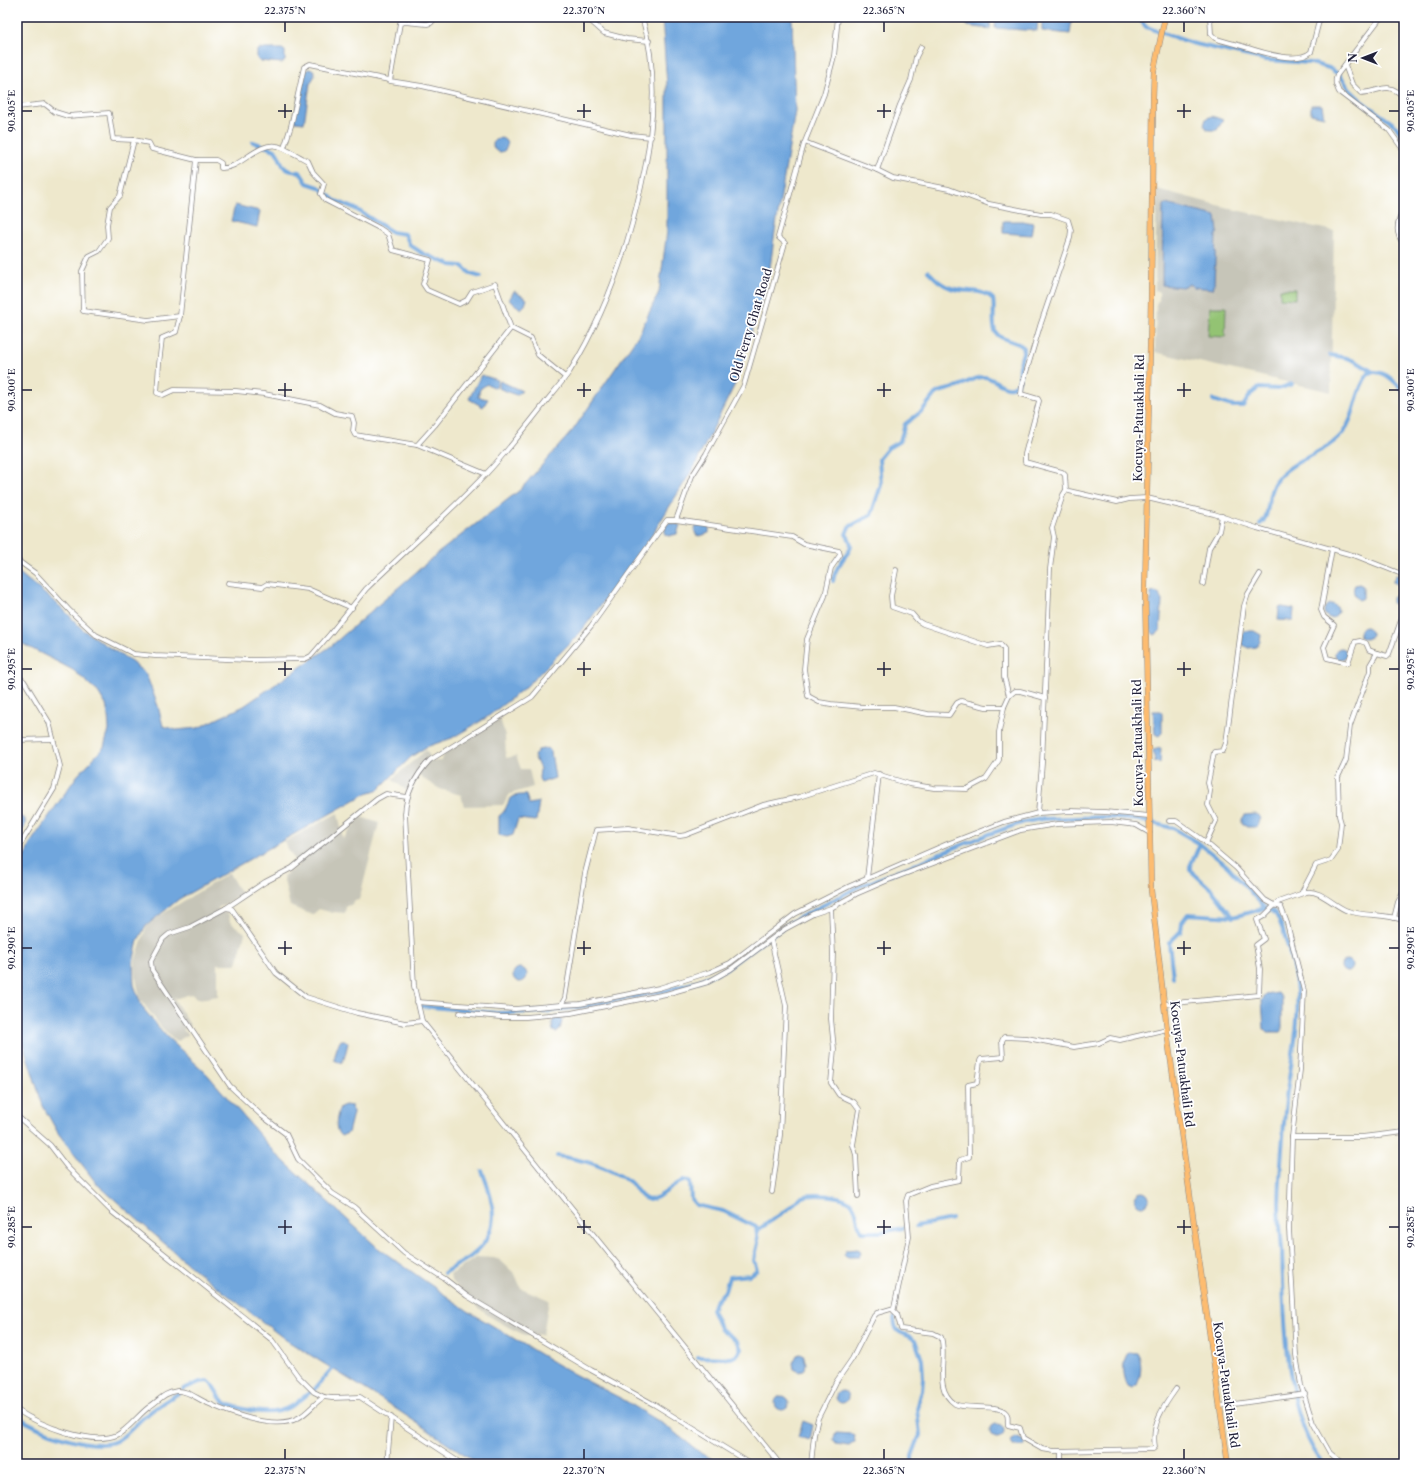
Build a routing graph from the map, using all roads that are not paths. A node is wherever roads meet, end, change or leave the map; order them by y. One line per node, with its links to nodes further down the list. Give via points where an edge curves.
1 (436, 17): 12 (street, via 427,24 400,23)
2 (586, 17): 9 (street, via 604,33 627,40)
3 (642, 17): 9 (street)
4 (838, 17): 32 (street, Old Ferry Ghat Road, via 834,56 824,94 804,144 778,237 785,243 744,385 692,476)
5 (1210, 17): 6 (street, via 1211,34 1214,38 1263,53 1294,57 1311,52)
6 (1320, 17)
7 (1381, 17): 11 (street)
8 (1164, 20): 30 (main road, Kocuya-Patuakhali Rd, via 1154,70 1153,98)
9 (649, 41): 15 (street, via 653,92)
10 (921, 47): 21 (street)
11 (1343, 67): 13 (street, via 1352,84 1361,93 1389,87 1398,90); 19 (street, via 1335,80 1339,92 1389,130)
12 (389, 80): 15 (street, via 631,135); 18 (street, via 306,65)
13 (1404, 96)
14 (17, 106): 16 (street, via 45,104 55,112 68,116 109,113 112,138)
15 (651, 137): 26 (street, via 630,236 608,296)
16 (134, 140): 20 (street, via 149,143 152,149); 24 (street, via 120,196 110,207 108,238 99,251 89,256 82,271 83,311 148,320)
17 (807, 143): 21 (street)
18 (284, 148): 20 (street, via 270,145 226,169 221,168 221,162 216,160); 25 (street, via 308,161 324,186 321,195 325,200 388,234 393,250 430,260 423,284 427,290 459,304 467,300 472,292 495,284)
19 (1404, 151)
20 (196, 160): 24 (street)
21 (877, 170): 29 (street, via 893,178 949,189 989,204 1051,214 1068,220 1070,238 1040,326 1021,394 1039,401 1025,462 1065,474)
22 (1404, 210): 23 (street, via 1398,220 1400,239)
23 (1404, 244)
24 (180, 316): 27 (street, via 176,332 162,338 157,393 163,395 174,390 236,391 320,405 335,413 352,416 355,435)
25 (511, 328): 26 (street, via 532,338 538,355); 27 (street)
26 (565, 377): 28 (street)
27 (417, 446): 28 (street)
28 (486, 474): 40 (street, via 366,589)
29 (1066, 490): 30 (street, via 1117,502); 45 (street, via 1052,528 1054,537 1050,569)
30 (1147, 498): 31 (street); 52 (main road, Kocuya-Patuakhali Rd, via 1145,591)
31 (1222, 516): 33 (street); 39 (street, via 1219,531 1209,548)
32 (676, 520): 46 (street, via 792,537 804,544 839,551 840,555 831,568 825,596 807,639 804,669 808,696 811,698 831,704 863,708 894,707 936,715 949,715 961,701 986,708); 50 (street, via 667,520 590,626 532,697 430,760 422,768)
33 (1332, 549): 37 (street, via 1379,563); 42 (street, via 1321,610 1324,617 1334,625 1324,647 1327,658 1348,663 1356,642 1360,641 1366,643 1369,650)
34 (17, 560): 40 (street, via 34,573 96,635 134,654 249,660 305,659 311,656)
35 (896, 570): 44 (street, via 890,596 892,607 912,614 923,624 960,638 988,646 1000,644 1004,649 1004,677)
36 (1260, 574): 55 (street, via 1244,606 1226,743 1224,750 1214,752 1212,756 1208,805 1216,821)
37 (1404, 575)
38 (228, 583): 40 (street, via 262,588 267,584 308,589)
39 (1203, 584)
40 (352, 608)
41 (1404, 612): 42 (street, via 1389,654 1387,656)
42 (1377, 653): 59 (street, via 1370,665 1352,720 1346,760 1338,777 1338,816 1341,823 1338,850 1331,860 1316,865)
43 (17, 675): 47 (street, via 24,681 48,722)
44 (1009, 696): 45 (street, via 1015,691 1020,691); 46 (street)
45 (1045, 698): 51 (street)
46 (1004, 707): 49 (street, via 999,732 999,760 986,779 967,788 952,789 909,784)
47 (53, 739): 48 (street); 56 (street, via 60,766 54,788)
48 (17, 740)
49 (879, 774): 57 (street); 68 (street, via 874,773 763,805 686,835 628,828 596,830 584,880 565,998)
50 (408, 797): 61 (street, via 386,794 377,799 292,868 265,882); 66 (street, via 405,808 406,846)
51 (1038, 813): 52 (street, via 1083,811); 57 (street, via 991,827)
52 (1149, 817): 54 (main road, Kocuya-Patuakhali Rd)
53 (1169, 821): 55 (street, via 1179,823)
54 (1150, 832): 62 (street, via 1136,825 1111,822 1057,824 1020,830 886,881); 67 (main road, Kocuya-Patuakhali Rd, via 1151,890)
55 (1206, 843): 60 (street, via 1236,868)
56 (17, 850)
57 (867, 878): 68 (street, via 799,912 730,963 710,972 659,988 580,1004)
58 (1404, 891): 63 (street)
59 (1302, 892)
60 (1272, 907): 63 (street, via 1310,891 1348,911); 67 (street, via 1257,920 1264,939 1256,945 1260,969 1259,995); 74 (street, via 1281,907 1285,914 1304,991 1300,1070)
61 (226, 908): 70 (street, via 232,910 276,973 306,997 357,1013 405,1023); 88 (street, via 190,927 169,934 150,965 230,1086 286,1134 298,1159 321,1184 354,1207 404,1253 472,1300 655,1405)
62 (831, 908): 65 (street, via 816,912 795,923); 76 (street, via 831,1019 834,1049 831,1083 839,1095 854,1102 859,1109 853,1144)
63 (1394, 918): 64 (street)
64 (1404, 921)
65 (771, 940): 69 (street, via 719,977 666,994 543,1016 500,1017); 75 (street, via 786,1006 780,1135)
66 (417, 1002): 68 (street, via 515,1009); 70 (street)
67 (1164, 1004): 71 (main road, Kocuya-Patuakhali Rd)
68 (561, 1005)
69 (459, 1013)
70 (422, 1021): 89 (street)
71 (1167, 1029): 77 (street, via 1074,1047 1027,1038 1004,1037 1003,1057 981,1059 977,1083 968,1085 969,1157 960,1161 959,1180 930,1186 908,1195 906,1201 909,1237); 81 (main road, Kocuya-Patuakhali Rd)
72 (17, 1116): 80 (street, via 50,1145 67,1167 111,1210 272,1340 298,1376)
73 (1404, 1132): 74 (street, via 1362,1137)
74 (1292, 1137): 79 (street, via 1289,1229 1293,1334)
75 (772, 1192)
76 (858, 1196)
77 (893, 1310): 84 (street, via 897,1314 901,1329 933,1333 941,1338 943,1390 953,1403 1004,1411 1007,1414 1008,1425 1020,1428 1026,1440 1042,1449); 90 (street, via 874,1316 852,1359 836,1382 818,1418)
78 (1176, 1389): 84 (street, via 1164,1406 1154,1428 1154,1449)
79 (1302, 1395): 81 (street); 93 (street, via 1319,1435 1330,1453)
80 (324, 1398): 82 (street, via 298,1418 274,1422 234,1413 188,1393 176,1391 164,1394 121,1432 105,1438 64,1431); 83 (street, via 356,1396)
81 (1220, 1406): 92 (main road, Kocuya-Patuakhali Rd)
82 (17, 1410)
83 (391, 1417): 86 (street); 87 (street)
84 (1061, 1451): 91 (street)
85 (1404, 1461): 94 (street)
86 (387, 1464)
87 (462, 1464)
88 (751, 1464)
89 (780, 1464)
90 (811, 1464)
91 (1061, 1464)
92 (1228, 1464)
93 (1343, 1464)
94 (1393, 1464)

